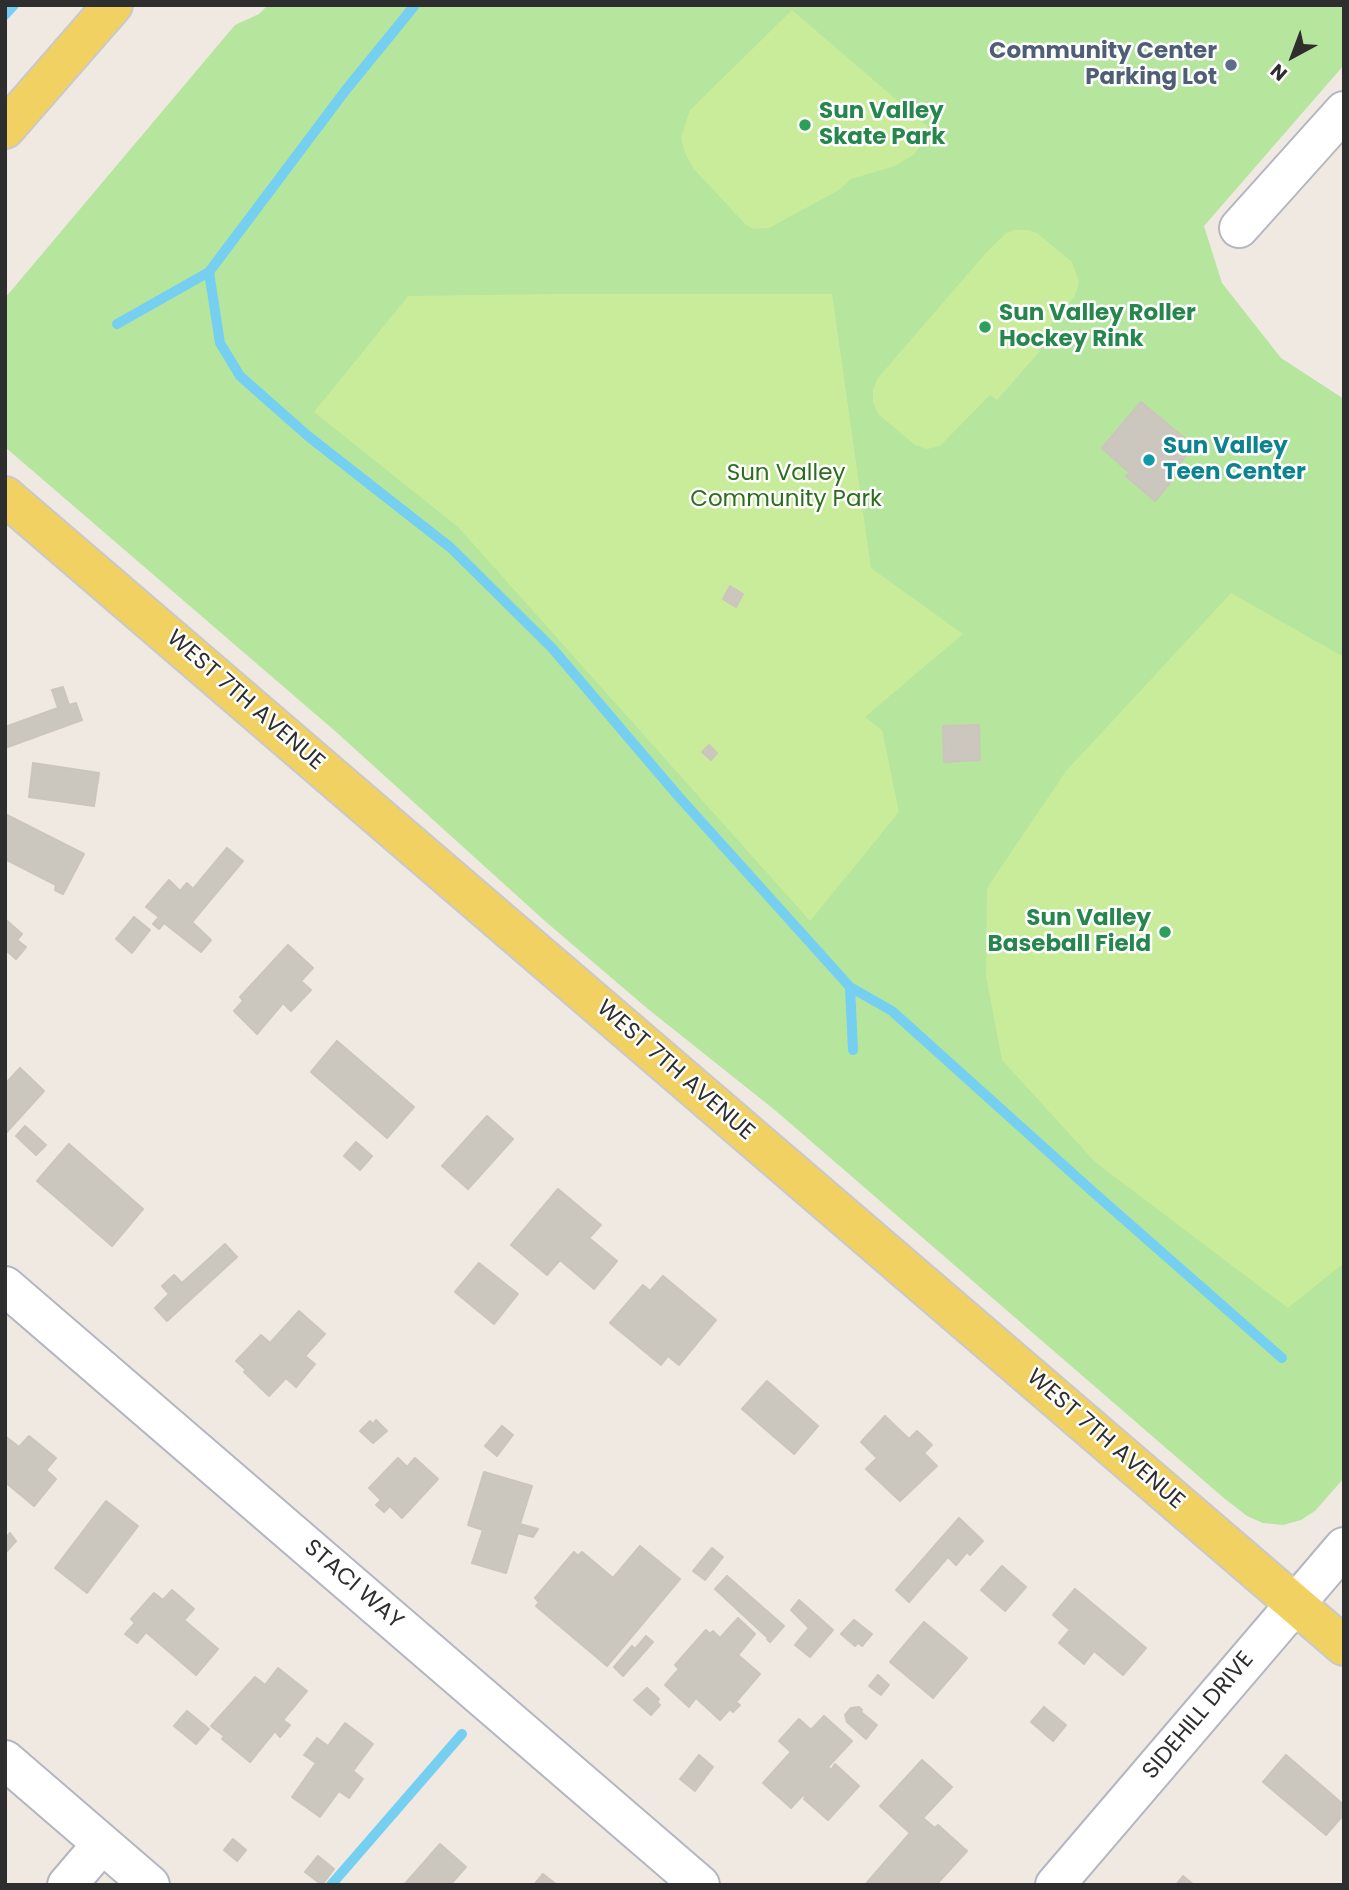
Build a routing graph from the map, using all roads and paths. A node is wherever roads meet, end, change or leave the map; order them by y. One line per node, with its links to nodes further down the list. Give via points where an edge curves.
1 (113, 5): 3 (main road)
2 (1344, 111): 4 (street)
3 (5, 129)
4 (1240, 228)
5 (5, 496): 8 (main road, WEST 7TH AVENUE)
6 (5, 1286): 14 (street, STACI WAY)
7 (1344, 1547): 8 (street, SIDEHILL DRIVE)
8 (1294, 1604): 9 (main road, WEST 7TH AVENUE); 15 (street, SIDEHILL DRIVE)
9 (1344, 1646)
10 (5, 1760): 11 (street)
11 (103, 1844): 12 (street); 13 (street)
12 (67, 1885)
13 (150, 1885)
14 (700, 1885)
15 (1055, 1885)

